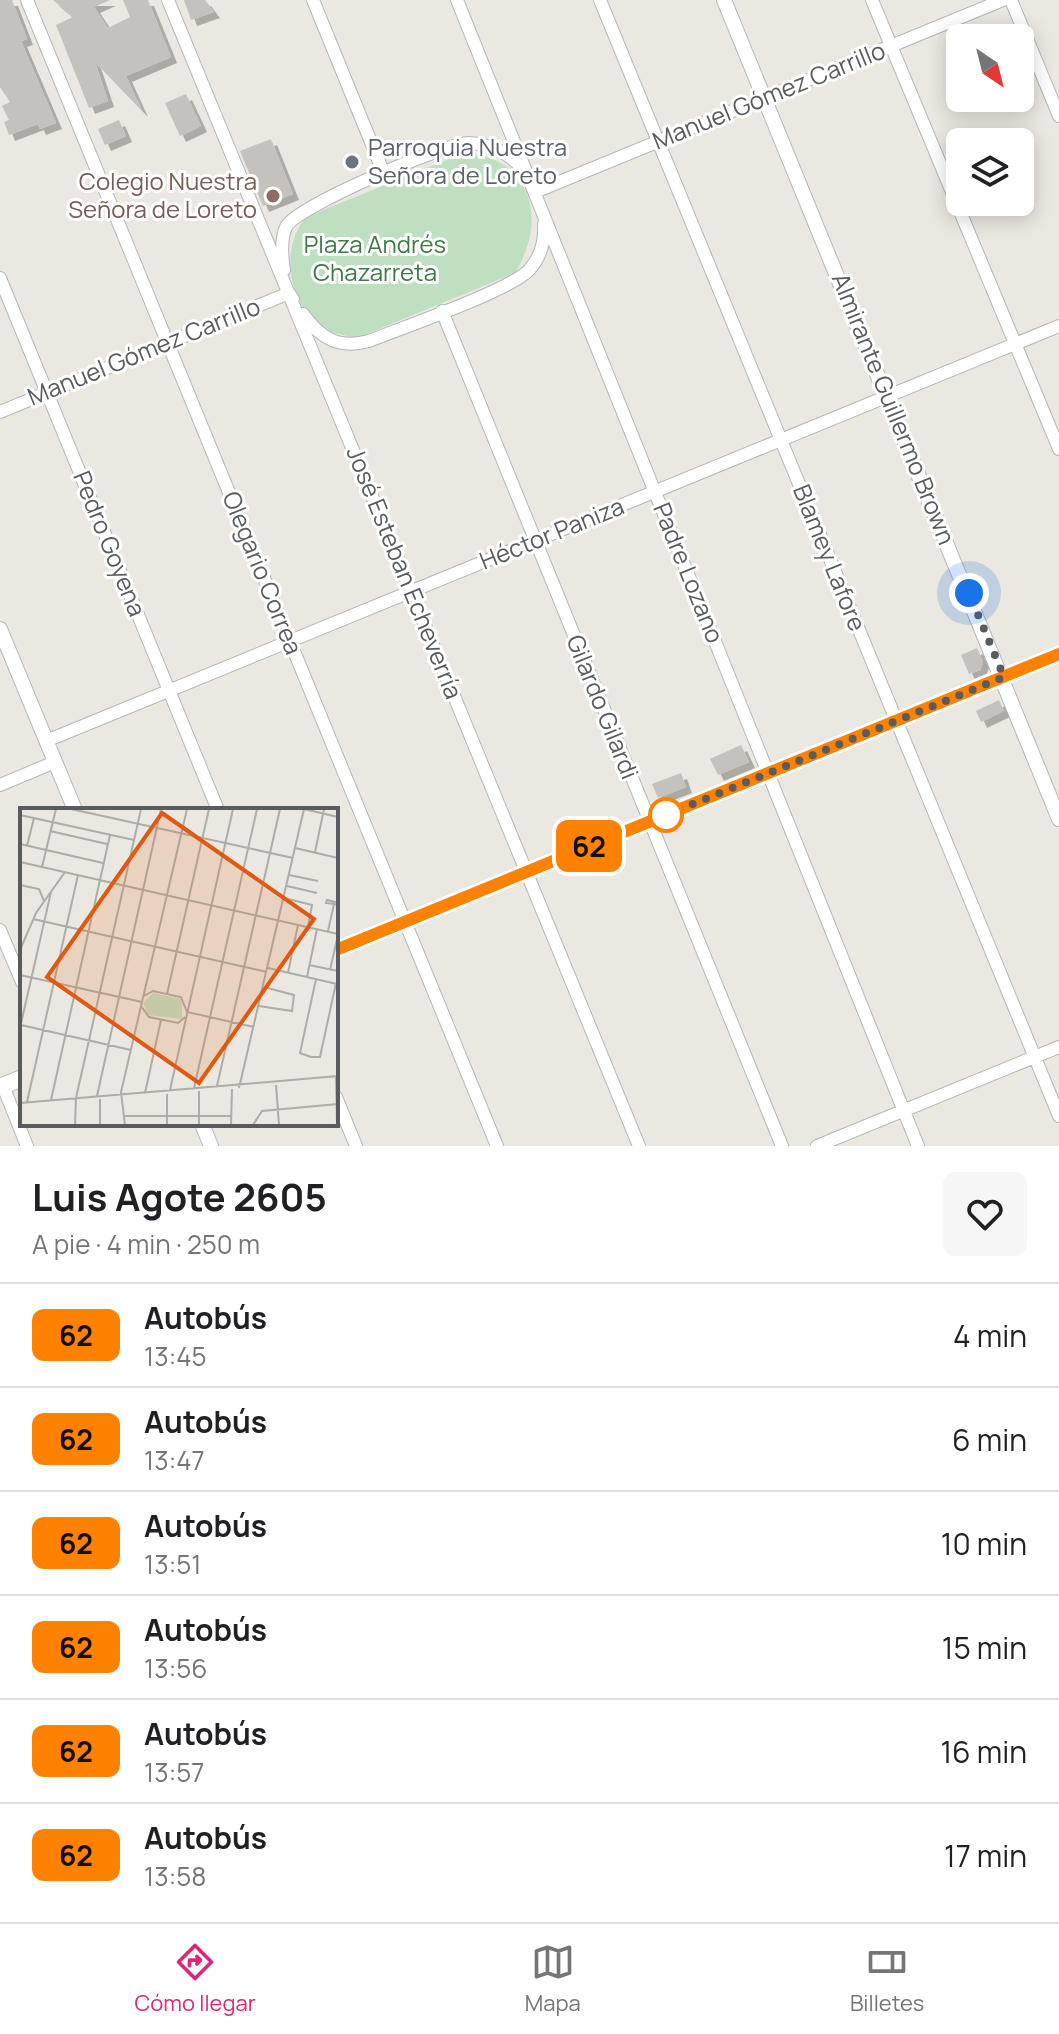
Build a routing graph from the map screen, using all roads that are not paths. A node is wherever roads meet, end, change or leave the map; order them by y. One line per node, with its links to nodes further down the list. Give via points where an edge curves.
1 (27, 0): 20 (street, Olegario Correa)
2 (168, 0): 17 (street, José Esteban Echeverría)
3 (313, 0): 14 (street)
4 (457, 0): 15 (street, Padre Lozano)
5 (600, 0): 13 (street, Blamey Lafore)
6 (724, 0): 11 (street, Almirante Guillermo Brown)
7 (872, 0): 10 (street)
8 (1003, 0): 10 (street, Manuel Gómez Carrillo)
9 (1011, 0): 12 (street)
10 (891, 45): 11 (street, Manuel Gómez Carrillo); 21 (street)
11 (764, 98): 13 (street, Manuel Gómez Carrillo); 23 (street, Almirante Guillermo Brown)
12 (1059, 116)
13 (658, 141): 15 (street, Manuel Gómez Carrillo); 25 (street, Blamey Lafore)
14 (384, 174): 15 (street, Manuel Gómez Carrillo, via 452,147 482,145 508,155); 17 (street, Manuel Gómez Carrillo, via 313,204 286,226 282,243)
15 (535, 192): 18 (street, Manuel Gómez Carrillo, via 544,243 530,270); 27 (street, Padre Lozano)
16 (0, 278): 22 (street, Pedro Goyena)
17 (289, 293): 18 (street, Manuel Gómez Carrillo, via 322,336 351,346); 20 (street, Manuel Gómez Carrillo); 29 (street, José Esteban Echeverría)
18 (442, 311): 28 (street, Gilardo Gilardi)
19 (1059, 326): 21 (street, Héctor Paniza)
20 (169, 343): 22 (street, Manuel Gómez Carrillo); 31 (street, Olegario Correa)
21 (1016, 344): 23 (street, Héctor Paniza); 26 (street)
22 (47, 392): 24 (street, Manuel Gómez Carrillo); 35 (street, Pedro Goyena)
23 (888, 397): 25 (street, Héctor Paniza); 34 (street, Almirante Guillermo Brown)
24 (0, 412)
25 (781, 440): 27 (street, Héctor Paniza); 36 (street, Blamey Lafore)
26 (1059, 449)
27 (655, 492): 28 (street, Héctor Paniza); 39 (street, Padre Lozano)
28 (536, 541): 29 (street, Héctor Paniza); 44 (street, Gilardo Gilardi)
29 (411, 591): 31 (street, Héctor Paniza); 45 (street, José Esteban Echeverría)
30 (0, 629): 33 (street)
31 (290, 642): 35 (street, Héctor Paniza); 46 (street, Olegario Correa)
32 (1059, 654): 34 (main road)
33 (6, 663): 37 (street)
34 (1004, 677): 36 (main road); 43 (street, Almirante Guillermo Brown)
35 (169, 690): 37 (street, Héctor Paniza); 42 (street, Pedro Goyena)
36 (895, 722): 39 (main road); 51 (street, Blamey Lafore)
37 (46, 741): 38 (street)
38 (55, 762): 40 (street); 41 (street)
39 (768, 773): 44 (main road); 54 (street, Padre Lozano)
40 (0, 785)
41 (74, 808)
42 (217, 808)
43 (1059, 819)
44 (648, 822): 45 (main road); 62 (street, Gilardo Gilardi)
45 (527, 872): 46 (main road); 61 (street, José Esteban Echeverría)
46 (404, 922): 48 (main road); 60 (street, Olegario Correa)
47 (0, 930): 49 (street)
48 (338, 949)
49 (20, 977)
50 (1059, 1047): 51 (street)
51 (1035, 1057): 54 (street); 55 (street, Blamey Lafore)
52 (2, 1087): 57 (street)
53 (338, 1102): 59 (street)
54 (903, 1111): 63 (street); 64 (street, Padre Lozano)
55 (1059, 1116)
56 (203, 1126): 58 (street)
57 (27, 1146)
58 (210, 1146)
59 (356, 1146)
60 (497, 1146)
61 (639, 1146)
62 (782, 1146)
63 (817, 1146)
64 (918, 1146)

